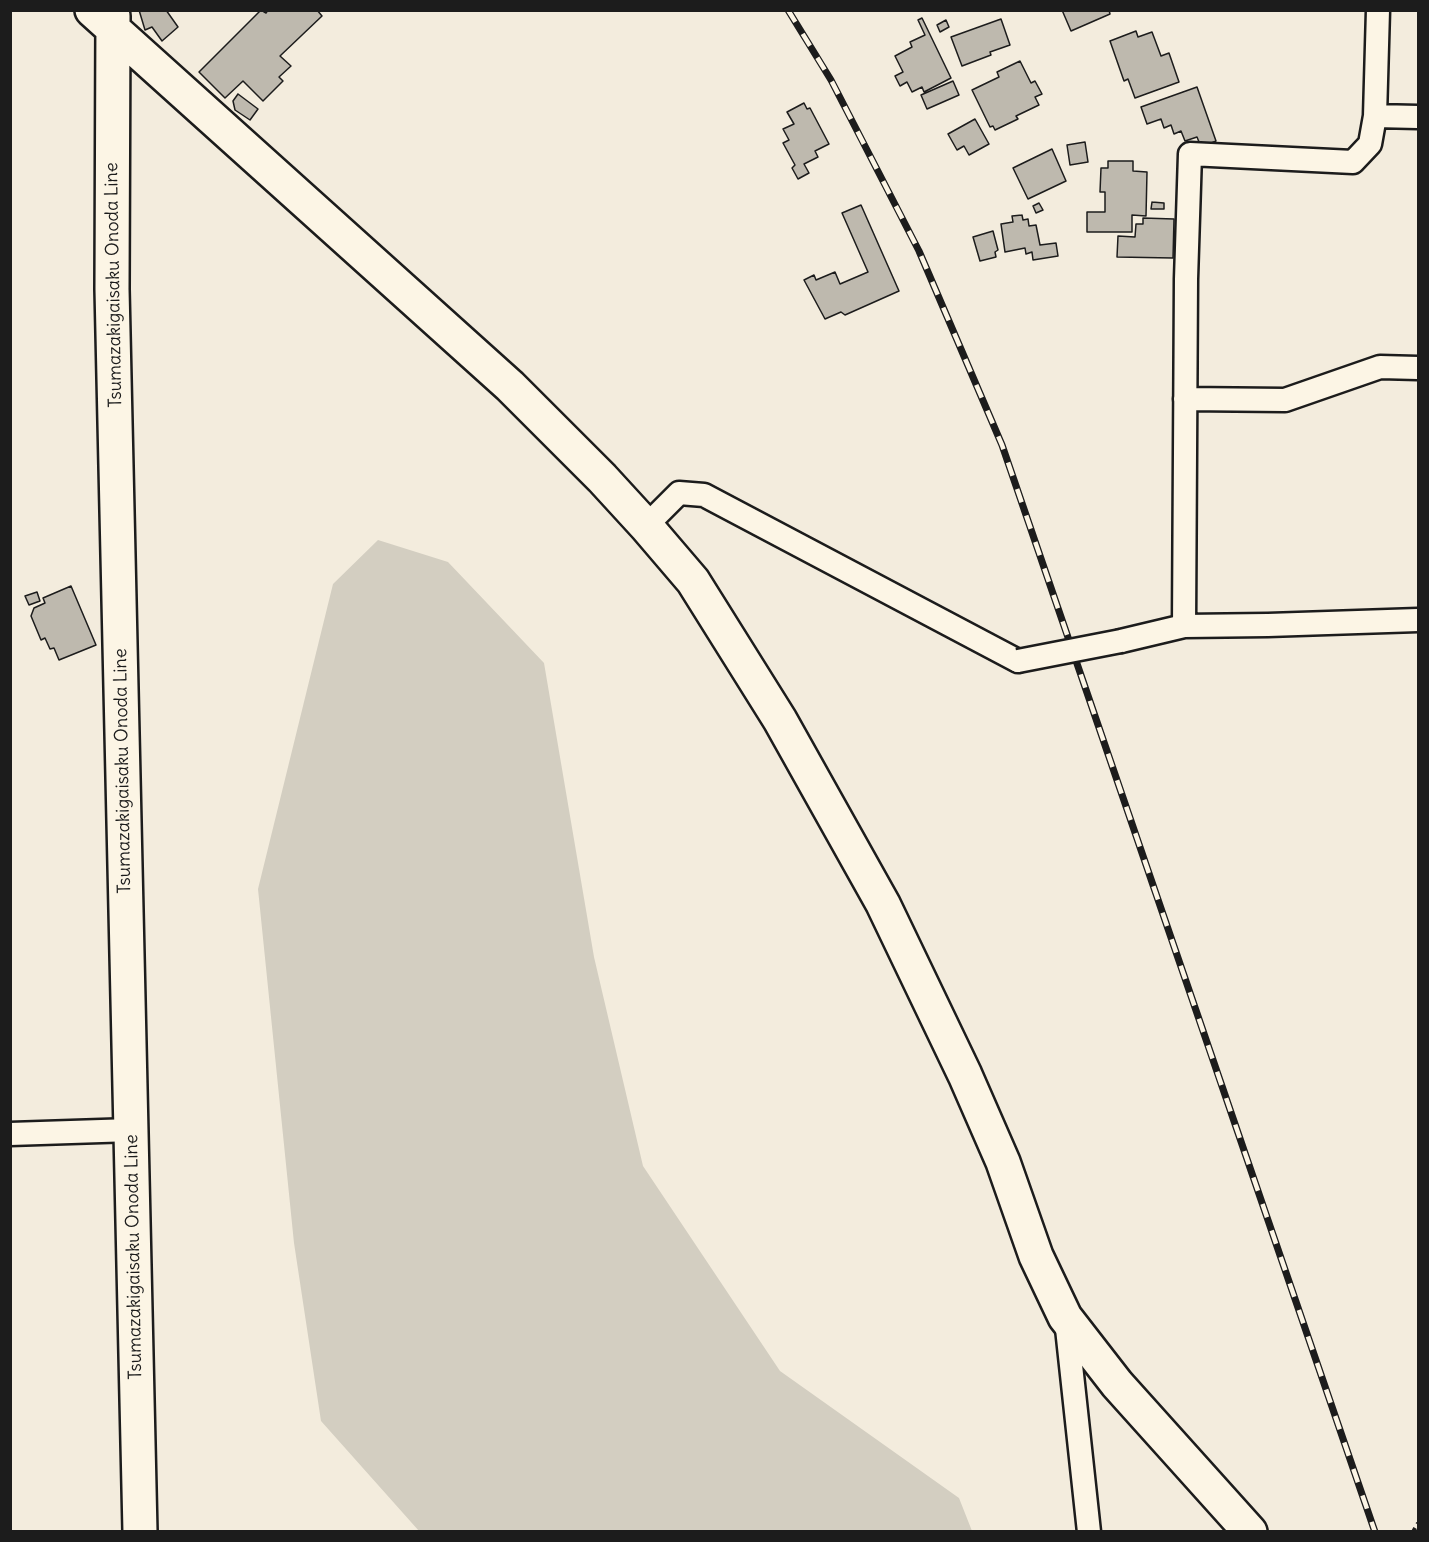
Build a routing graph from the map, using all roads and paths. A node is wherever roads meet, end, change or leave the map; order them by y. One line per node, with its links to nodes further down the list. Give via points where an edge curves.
1 (1378, 10): 3 (street)
2 (106, 17): 7 (street, via 510,386); 10 (street, Tsumazakigaisaku Onoda Line)
3 (1375, 116): 4 (street); 6 (street, via 1370,144 1353,162 1190,154)
4 (1419, 117)
5 (1419, 368): 6 (street, via 1380,368 1286,400)
6 (1185, 399): 9 (street)
7 (646, 526): 9 (street, bridge, via 679,492 704,495 1018,661); 12 (street, via 693,580 780,720 883,904 965,1075 1003,1162 1036,1256)
8 (1419, 620): 9 (street)
9 (1184, 626)
10 (132, 1131): 11 (street); 14 (street, Tsumazakigaisaku Onoda Line)
11 (10, 1134)
12 (1065, 1317): 15 (street); 16 (street, via 1117,1384)
13 (1419, 1523): 17 (path)
14 (140, 1532)
15 (1089, 1532)
16 (1250, 1532)
17 (1413, 1532)

